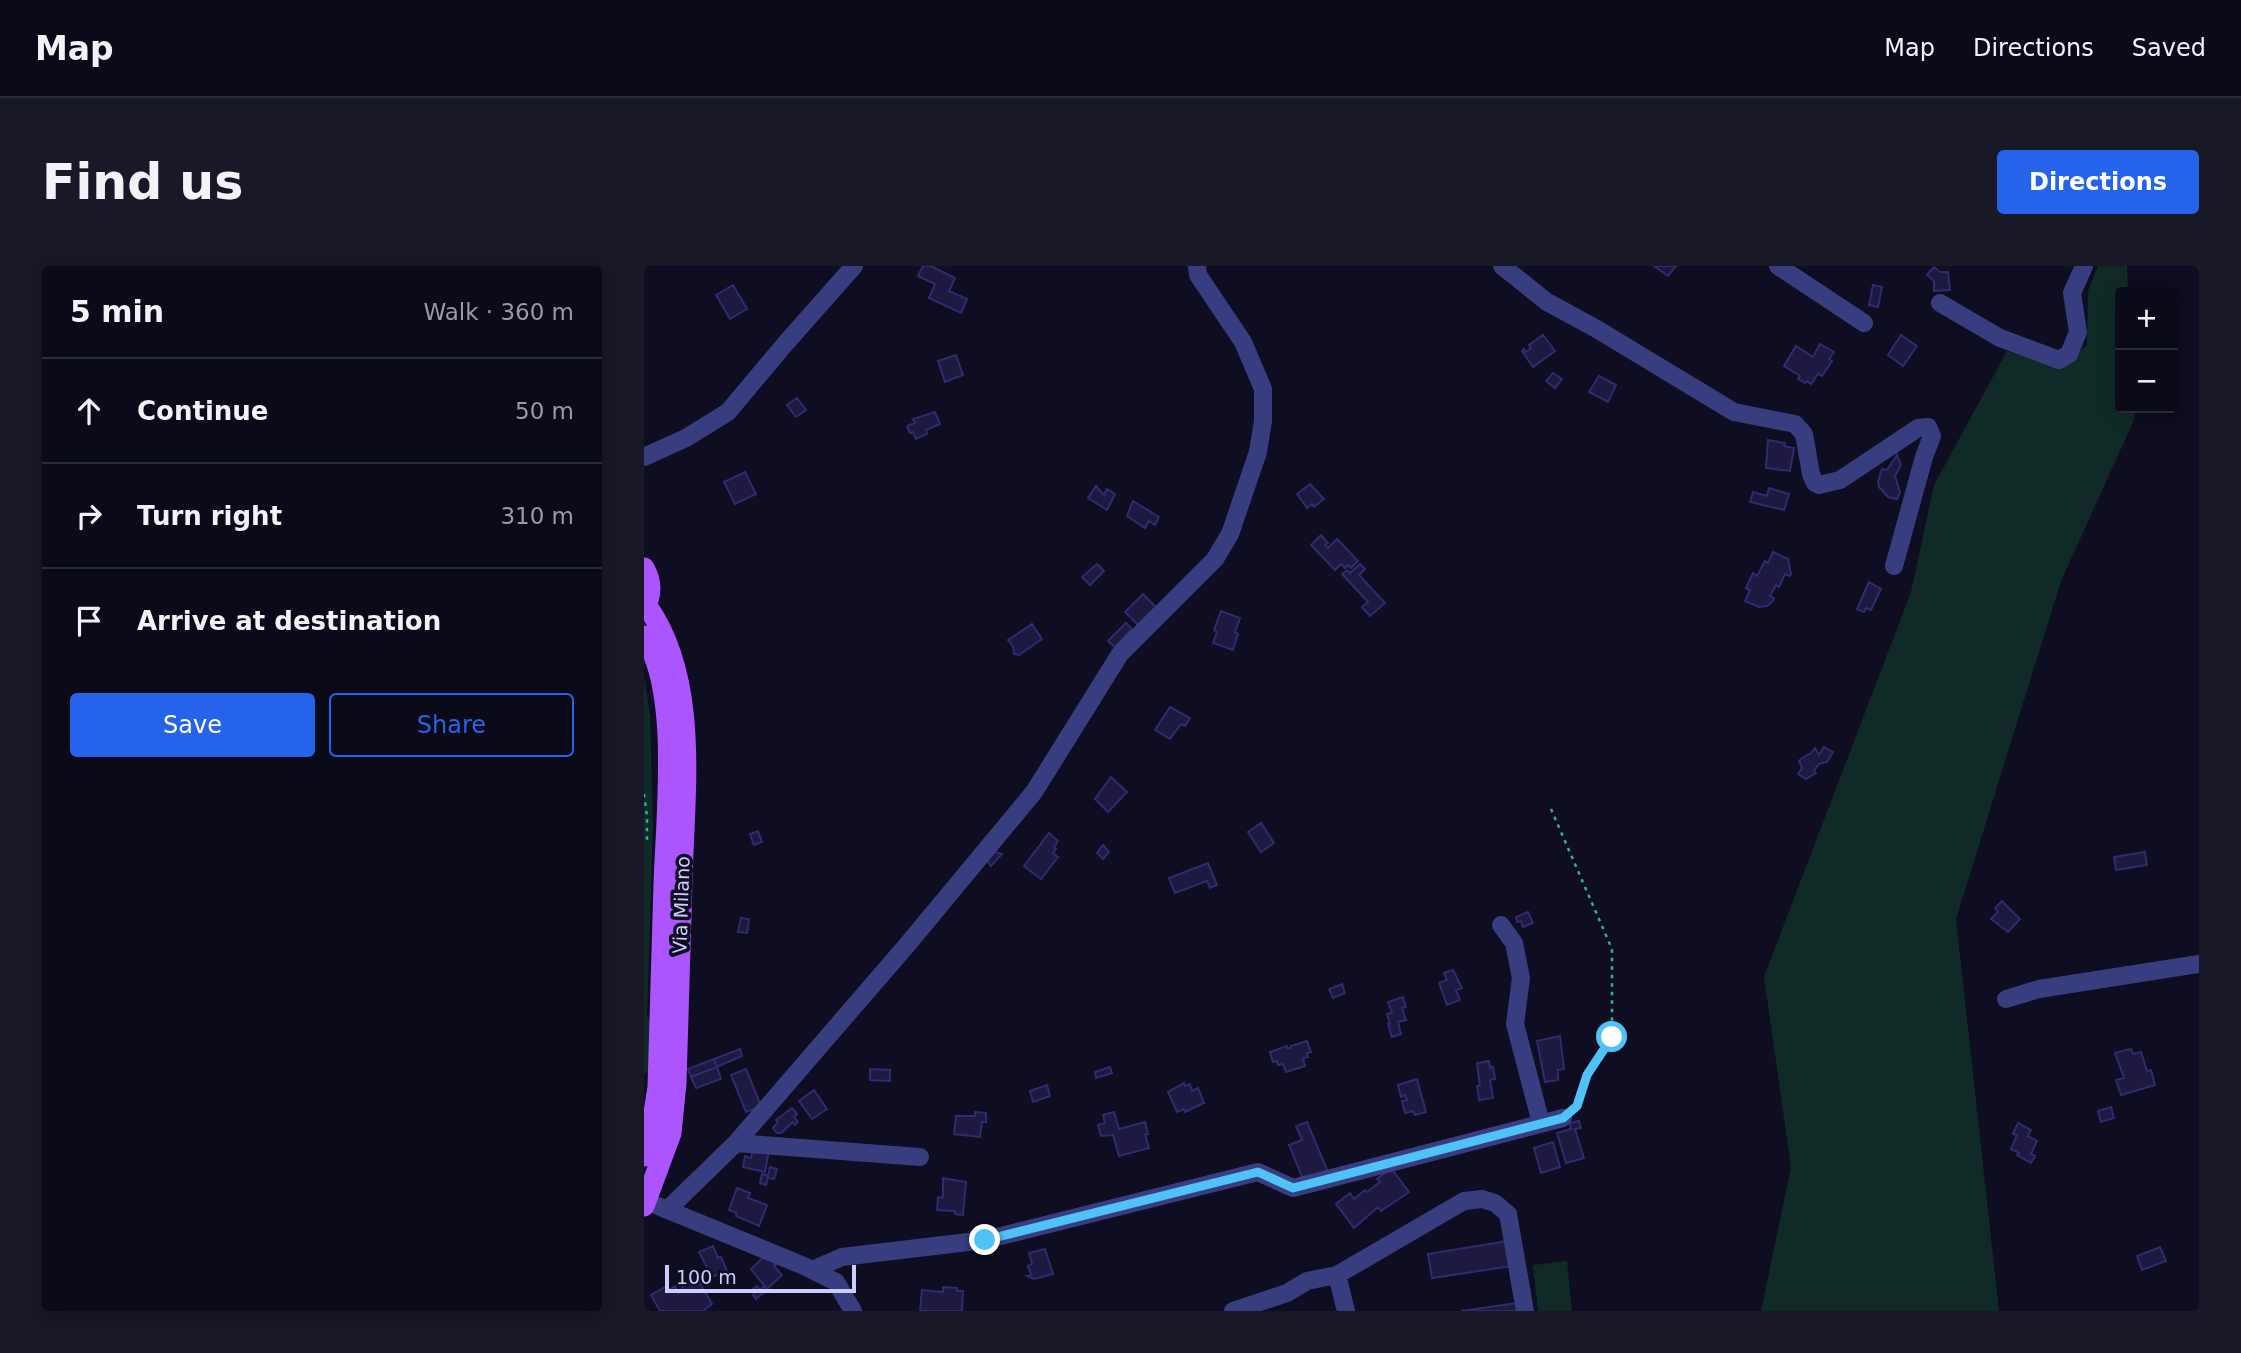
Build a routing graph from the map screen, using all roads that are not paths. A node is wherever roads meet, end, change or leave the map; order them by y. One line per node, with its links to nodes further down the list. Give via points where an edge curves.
1 (854, 266): 8 (street, via 728,412 686,439)
2 (1196, 266): 18 (street, via 1243,342 1263,389 1258,452 1230,534 1215,559 1120,654 1034,792)
3 (1502, 266): 9 (street, via 1547,302 1734,412 1795,424 1804,434 1811,474 1819,485 1840,480 1919,428 1928,427 1932,436)
4 (1778, 266): 7 (street)
5 (2084, 266): 6 (street, via 2072,293 2078,332 2069,354 2059,360 2000,338)
6 (1940, 303)
7 (1864, 323)
8 (644, 457)
9 (1894, 566)
10 (644, 568): 11 (main road, via 650,582)
11 (645, 607): 21 (main road, Via Milano, via 659,624 675,667 686,741 677,1083 671,1133)
12 (644, 636): 19 (main road, Via Milano, via 653,648 662,682 668,743 658,1087)
13 (1501, 925): 17 (street, via 1514,943 1521,978 1515,1024)
14 (2199, 964): 15 (street, via 2039,989)
15 (2006, 999)
16 (1563, 1118): 17 (street)
17 (1541, 1123): 23 (street, via 1293,1188 1258,1172 985,1240 842,1257)
18 (736, 1143): 20 (street); 22 (street)
19 (644, 1156)
20 (920, 1157)
21 (645, 1204): 22 (street)
22 (667, 1210): 23 (street)
23 (812, 1270): 25 (street, via 836,1282)
24 (1337, 1275): 26 (street, via 1307,1281 1287,1293); 27 (street); 28 (street, via 1464,1200 1482,1199 1508,1213)
25 (853, 1311)
26 (1233, 1311)
27 (1346, 1311)
28 (1525, 1311)

